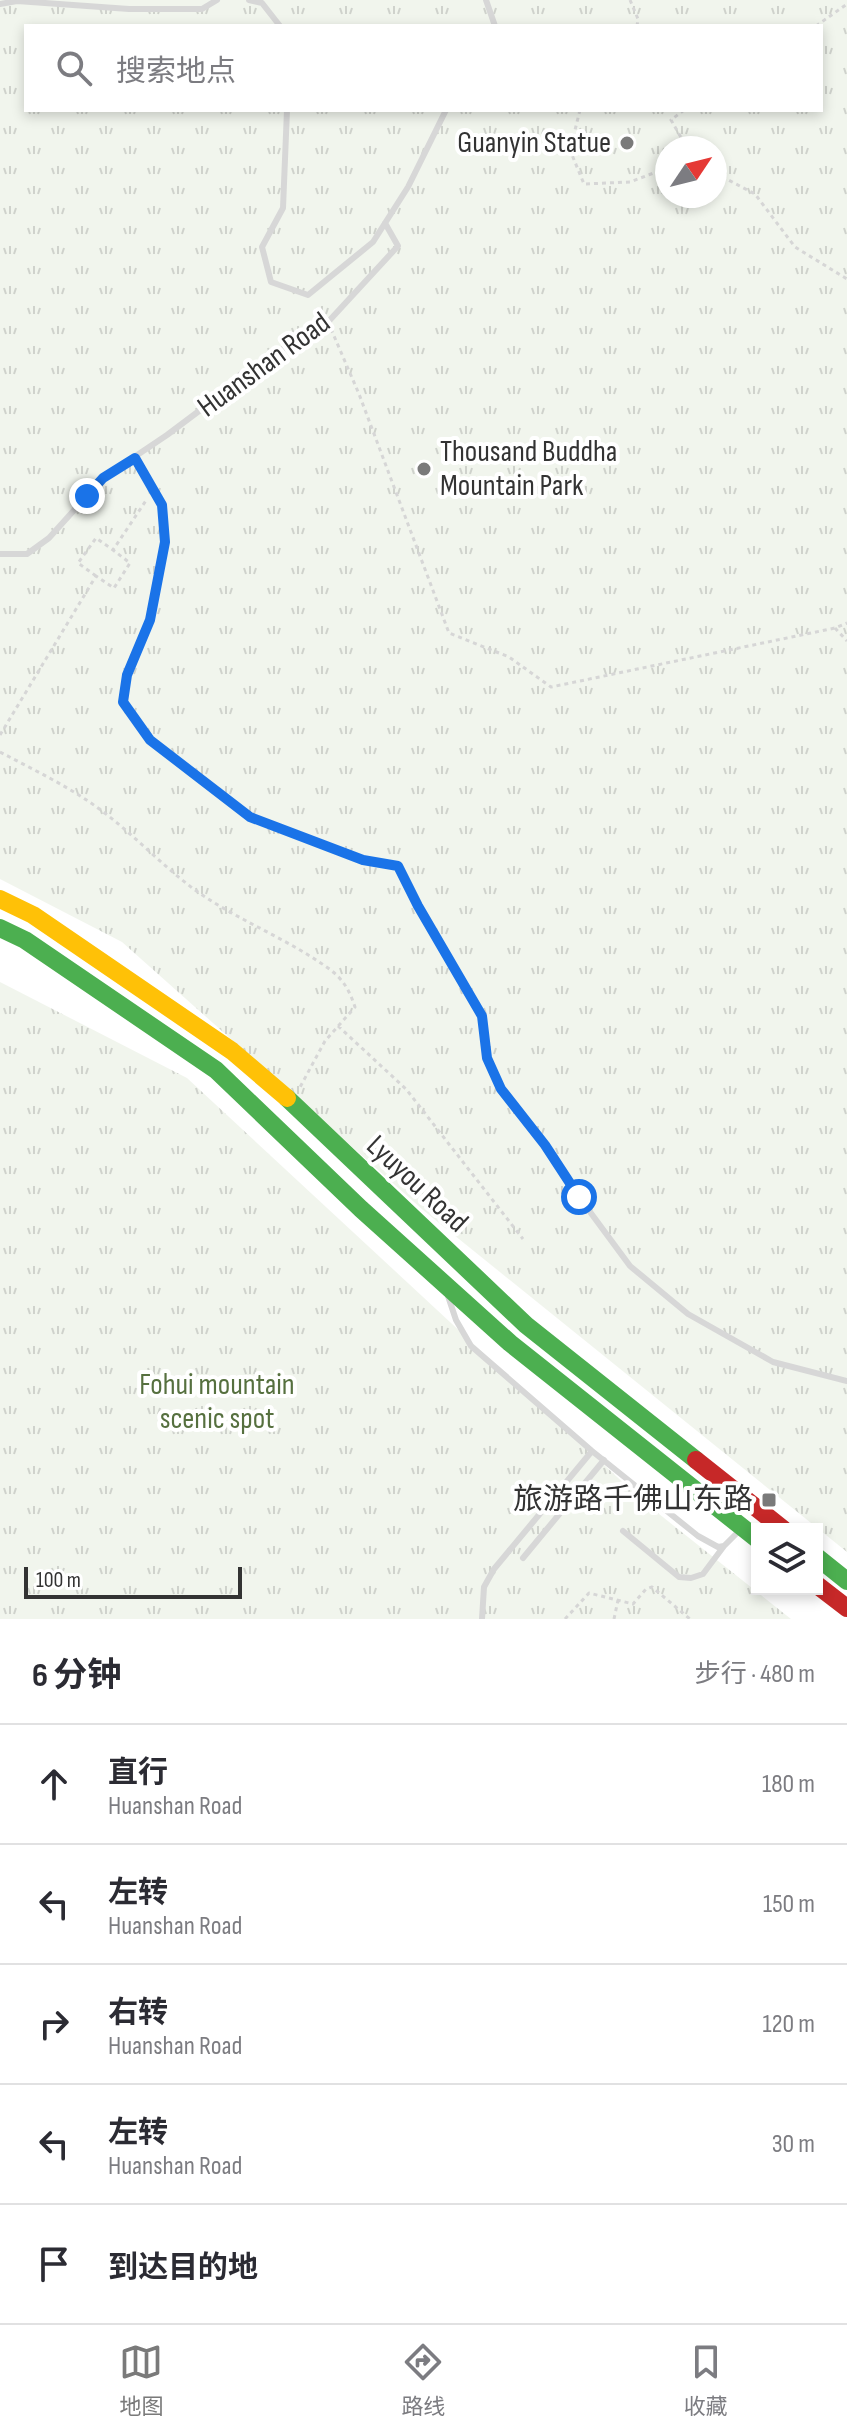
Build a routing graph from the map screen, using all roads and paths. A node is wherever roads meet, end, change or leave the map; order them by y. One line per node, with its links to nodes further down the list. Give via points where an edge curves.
1 (217, 0): 5 (lane, via 202,9)
2 (249, 0): 7 (lane, via 262,3)
3 (486, 0): 8 (lane)
4 (630, 0): 9 (path)
5 (0, 4)
6 (847, 4): 10 (path)
7 (278, 24)
8 (494, 24)
9 (637, 24)
10 (819, 24)
11 (287, 112): 18 (lane, via 283,208 262,247 271,282 308,295 373,242)
12 (445, 112): 18 (lane)
13 (579, 112): 16 (path, via 570,150 584,184 630,182)
14 (681, 112): 15 (path, via 671,120)
15 (680, 136)
16 (655, 173)
17 (727, 179): 19 (path, via 755,194 795,247)
18 (385, 223): 20 (lane, Huanshan Road, via 398,246)
19 (847, 279)
20 (328, 322): 21 (lane, Huanshan Road, via 242,373); 27 (path, via 449,633 509,657 551,687)
21 (135, 458): 22 (lane); 24 (lane, Huanshan Road, via 103,478 49,538 27,554)
22 (154, 489): 23 (path); 37 (lane, via 162,505 165,542 150,620 127,675 123,702 150,740 250,817 363,860 398,866 482,1016 487,1058 501,1089 630,1266 688,1314 773,1362)
23 (113, 550): 25 (path, via 130,563 114,588); 25 (path, via 96,538 78,563)
24 (0, 554)
25 (96, 576): 29 (path)
26 (847, 623): 27 (path)
27 (835, 628): 28 (path)
28 (847, 641)
29 (0, 735)
30 (0, 752): 33 (path, via 105,814 195,890 328,968 348,985 355,1007)
31 (0, 899): 34 (main road, Lyuyou Road, via 33,915 232,1051)
32 (0, 928): 36 (main road, Lyuyou Road, via 216,1070)
33 (338, 1026): 34 (path); 35 (path, via 406,1089)
34 (292, 1103): 40 (main road, Lyuyou Road, via 526,1325)
35 (523, 1239)
36 (444, 1285): 38 (lane, via 471,1346); 42 (main road, Lyuyou Road)
37 (847, 1381)
38 (592, 1451): 39 (lane); 50 (lane, via 494,1569 484,1587)
39 (604, 1460): 43 (lane, via 698,1536); 44 (lane)
40 (775, 1523)
41 (623, 1531): 43 (lane, via 679,1577 703,1574)
42 (750, 1533): 43 (lane)
43 (724, 1546)
44 (523, 1558)
45 (823, 1562): 46 (main road)
46 (847, 1581)
47 (823, 1590): 49 (main road)
48 (618, 1600): 51 (path, via 589,1593); 52 (path); 53 (path, via 633,1604 652,1587)
49 (847, 1608)
50 (482, 1619)
51 (565, 1619)
52 (614, 1619)
53 (690, 1619)

